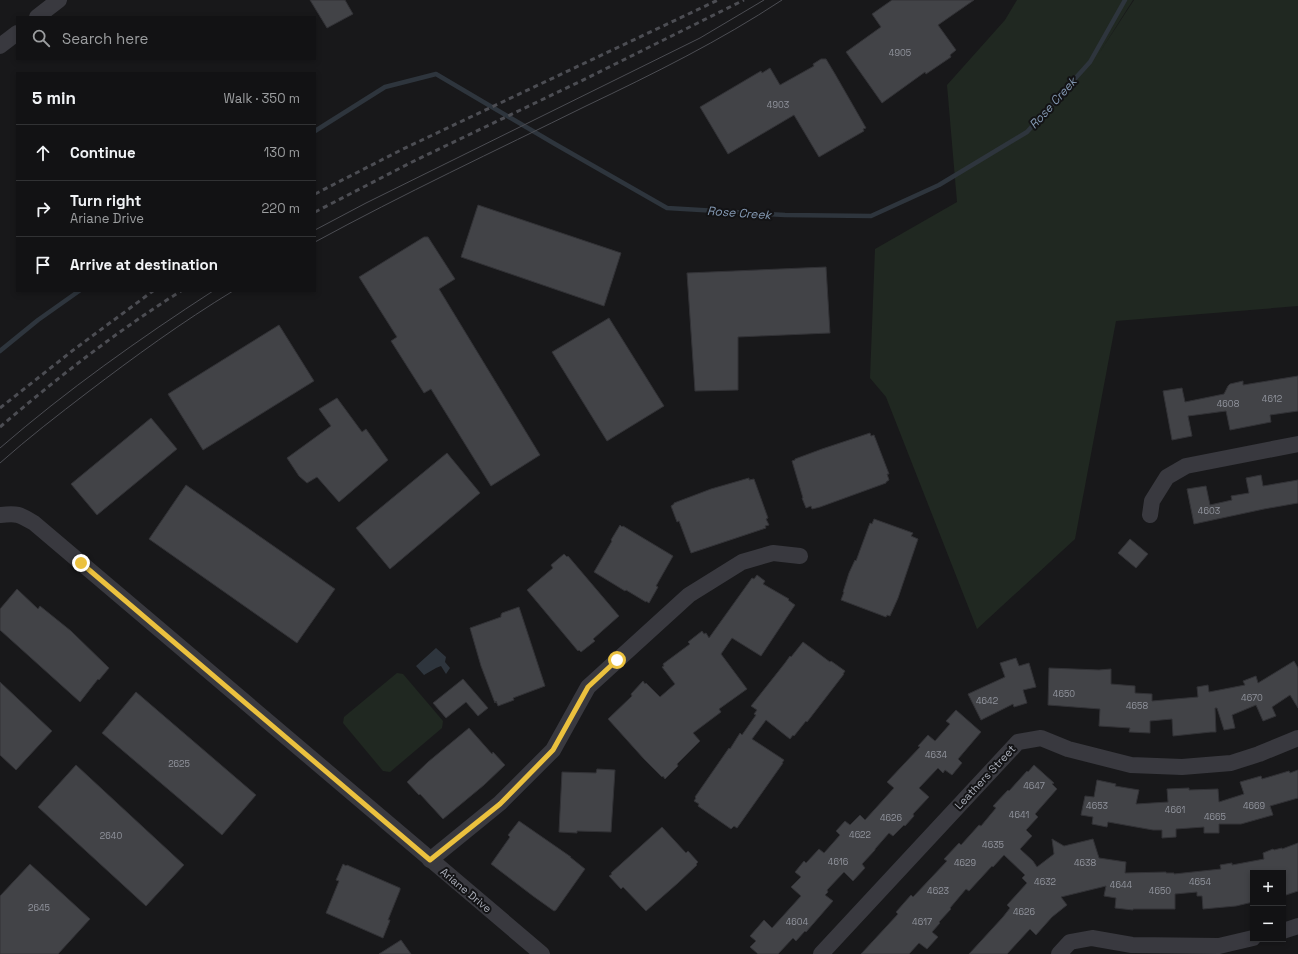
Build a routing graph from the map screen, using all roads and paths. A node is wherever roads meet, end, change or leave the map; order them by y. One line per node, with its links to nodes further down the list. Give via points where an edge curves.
1 (59, 0): 2 (street)
2 (38, 16)
3 (16, 34): 4 (street)
4 (0, 46)
5 (1298, 444): 6 (street, via 1186,466 1167,477 1152,501)
6 (1150, 515)
7 (0, 516): 10 (street, Ariane Drive, via 21,515 34,523)
8 (800, 556): 10 (street, via 773,553 742,562 688,595 588,687 553,750 500,804)
9 (1298, 738): 15 (street, Leathers Street, via 1231,763 1182,767 1130,765 1068,749 1041,738 1018,742)
10 (430, 860): 14 (street, Ariane Drive)
11 (1298, 926): 12 (street)
12 (1286, 930)
13 (1250, 939): 16 (street, via 1219,946 1132,945 1092,938 1070,942)
14 (542, 954)
15 (821, 954)
16 (1059, 954)

